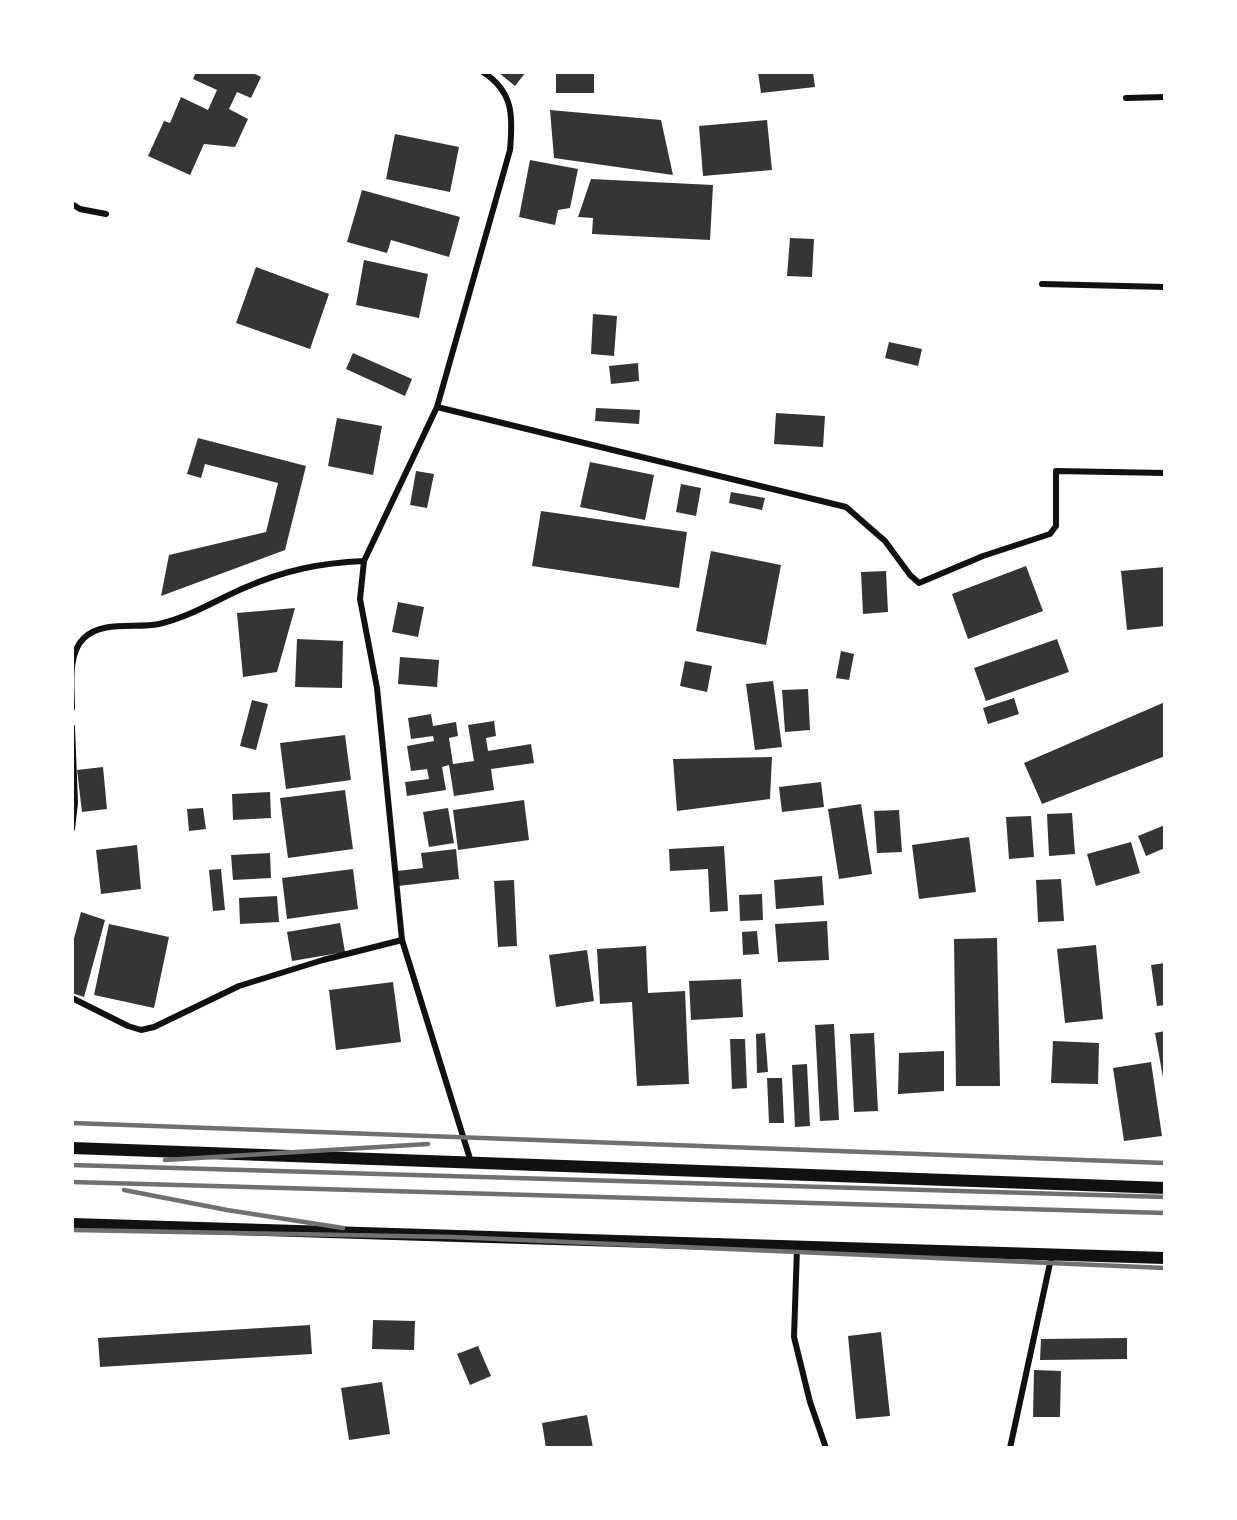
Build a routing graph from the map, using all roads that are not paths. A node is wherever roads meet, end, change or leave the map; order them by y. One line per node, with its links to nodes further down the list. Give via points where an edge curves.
1 (483, 72): 8 (street, via 506,95 513,118 510,150)
2 (1126, 98): 3 (street)
3 (1165, 98)
4 (72, 204): 5 (street)
5 (106, 214)
6 (1042, 284): 7 (street)
7 (1165, 287)
8 (437, 407): 9 (street, via 846,507 885,541 919,583 1050,534 1056,526 1056,471); 10 (street)
9 (1165, 473)
10 (364, 561): 11 (street, via 297,569 159,624 99,628 83,639 73,659); 14 (street, via 360,598 377,688)
11 (72, 708)
12 (72, 727): 13 (street)
13 (72, 829)
14 (402, 940): 15 (street, via 239,986 141,1030); 17 (street)
15 (72, 998)
16 (72, 1148): 17 (main road)
17 (471, 1162): 18 (main road)
18 (1165, 1188)
19 (72, 1224): 20 (main road)
20 (797, 1248): 21 (main road); 23 (street, via 794,1337)
21 (1052, 1254): 22 (main road); 24 (street)
22 (1165, 1258)
23 (826, 1448)
24 (1010, 1448)

